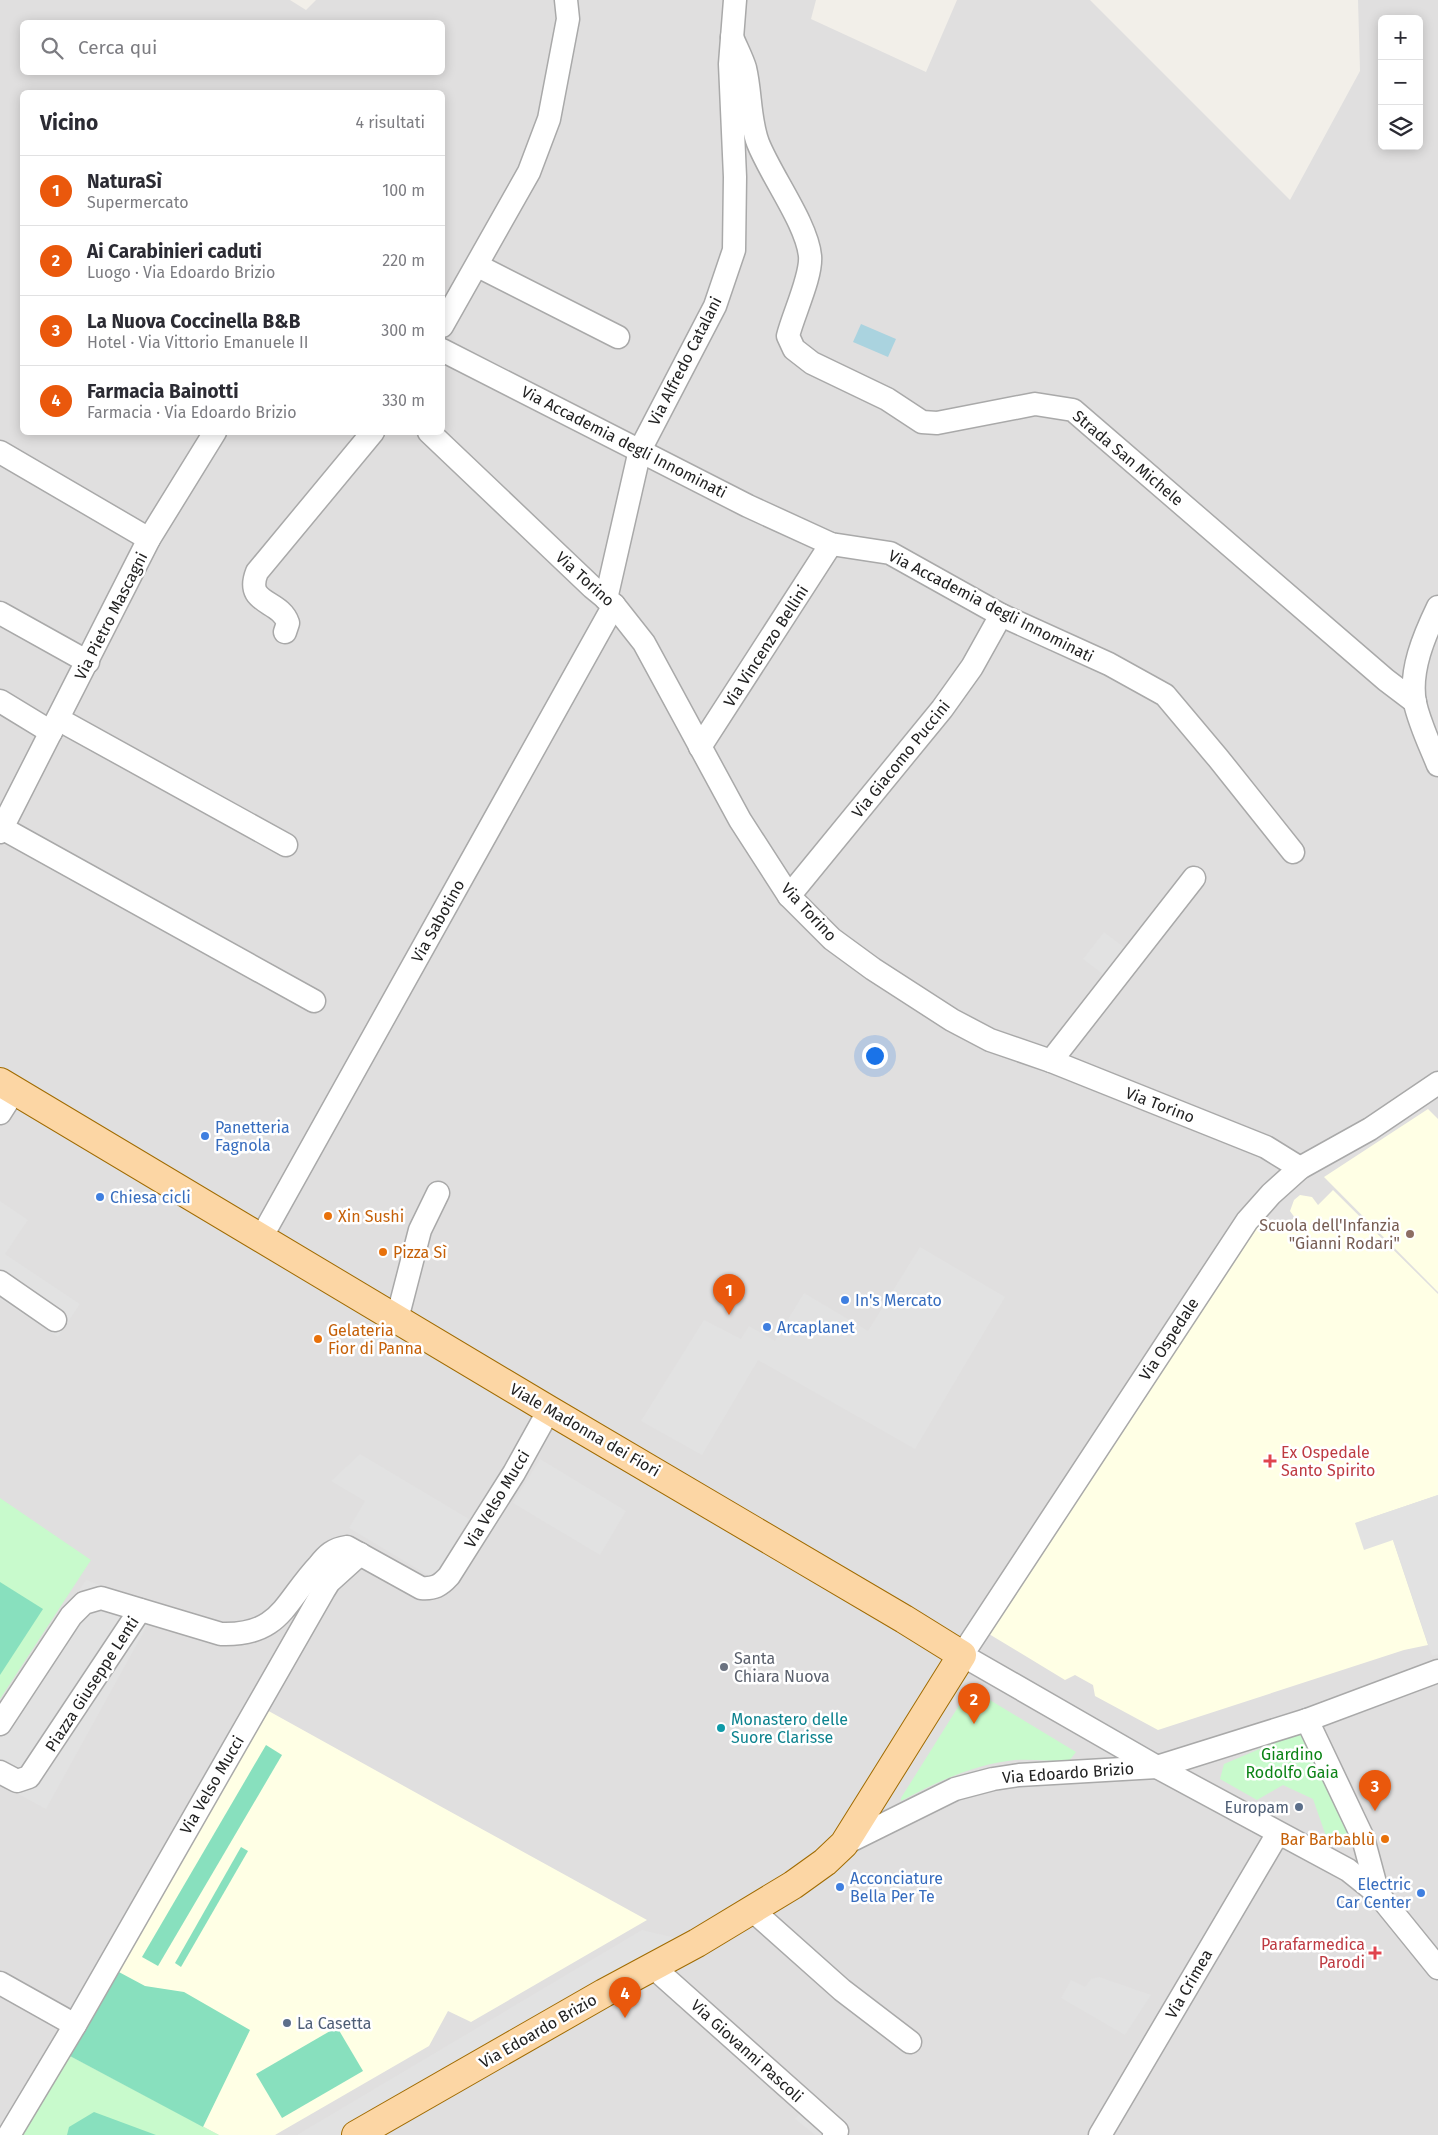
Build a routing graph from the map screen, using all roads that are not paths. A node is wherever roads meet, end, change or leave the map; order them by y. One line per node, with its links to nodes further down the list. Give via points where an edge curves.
1 (566, 0): 4 (street, via 568,19 549,119 529,172)
2 (735, 0): 3 (street, Via Alfredo Catalani)
3 (732, 37): 11 (street, Via Alfredo Catalani, via 734,250 716,306); 22 (street, Strada San Michele, via 744,68 758,141 805,235 811,258 788,336 794,349 812,363 887,399 922,422 954,420 1035,404 1073,410)
4 (478, 266): 5 (street); 6 (street)
5 (445, 321)
6 (618, 336)
7 (445, 352): 11 (street, Via Accademia degli Innominati)
8 (212, 435): 13 (street, Via Pietro Mascagni)
9 (371, 435): 19 (street, via 257,572 254,590 258,597 282,612 288,623)
10 (432, 435): 15 (street, Via Torino)
11 (640, 450): 14 (street, Via Accademia degli Innominati, via 748,506); 15 (street, Via Alfredo Catalani)
12 (0, 452): 13 (street)
13 (149, 539): 20 (street, Via Pietro Mascagni)
14 (831, 544): 18 (street, Via Accademia degli Innominati, via 890,553); 24 (street, Via Vincenzo Bellini)
15 (610, 602): 24 (street, Via Torino, via 644,642); 38 (street, Via Sabotino)
16 (1438, 608): 22 (street, via 1417,662)
17 (0, 613): 20 (street)
18 (1001, 615): 29 (street, Via Accademia degli Innominati, via 1109,664 1165,695); 31 (street, Via Giacomo Puccini, via 972,668 942,709)
19 (285, 632)
20 (88, 662): 23 (street, Via Pietro Mascagni)
21 (0, 701): 23 (street)
22 (1415, 702): 25 (street)
23 (55, 725): 26 (street, Via Pietro Mascagni); 28 (street)
24 (700, 747): 31 (street, Via Torino, via 740,820)
25 (1438, 765)
26 (7, 800): 27 (street, Via Pietro Mascagni)
27 (1, 830): 32 (street)
28 (286, 844)
29 (1293, 852)
30 (1194, 878): 33 (street)
31 (789, 896): 33 (street, Via Torino, via 832,939 952,1020 990,1040)
32 (314, 1001)
33 (1051, 1061): 36 (street, Via Torino, via 1266,1147)
34 (1438, 1084): 36 (street, Via Ospedale, via 1370,1129)
35 (5, 1095): 38 (main road, Viale Madonna dei Fiori)
36 (1300, 1168): 45 (street, Via Ospedale, via 1247,1221)
37 (438, 1193): 40 (street, via 420,1230)
38 (261, 1238): 40 (main road, Viale Madonna dei Fiori)
39 (0, 1282): 41 (street)
40 (397, 1319): 42 (main road, Viale Madonna dei Fiori)
41 (55, 1320)
42 (549, 1410): 43 (street, Via Velso Mucci, via 514,1473 441,1585 421,1588); 45 (main road, Viale Madonna dei Fiori)
43 (360, 1554): 44 (street, Via Velso Mucci, via 347,1547 330,1553 274,1620 240,1635 221,1634); 58 (street, Via Velso Mucci, via 324,1590)
44 (140, 1610): 48 (street, Piazza Giuseppe Lenti, via 101,1598 84,1603); 50 (street, Piazza Giuseppe Lenti, via 29,1777 17,1781)
45 (962, 1656): 49 (street, Viale Madonna dei Fiori); 52 (main road, Via Edoardo Brizio)
46 (1438, 1671): 47 (street, Via Edoardo Brizio)
47 (1307, 1720): 49 (street, Via Edoardo Brizio); 53 (street, via 1364,1838)
48 (0, 1724)
49 (1157, 1767): 51 (street, Viale Madonna dei Fiori); 52 (street, Via Edoardo Brizio, via 993,1778 955,1789)
50 (0, 1772)
51 (1278, 1832): 53 (street, Viale Madonna dei Fiori, via 1348,1870); 63 (street, Via Crimea)
52 (844, 1844): 54 (main road, Via Edoardo Brizio, via 793,1885)
53 (1378, 1894): 56 (street)
54 (751, 1909): 55 (main road, Via Edoardo Brizio); 59 (street, via 842,1990)
55 (653, 1967): 60 (main road, Via Edoardo Brizio); 61 (street, Via Giovanni Pascoli)
56 (1438, 1968)
57 (0, 1983): 58 (street)
58 (75, 2026): 62 (street, Via Velso Mucci)
59 (910, 2042)
60 (372, 2132)
61 (835, 2133)
62 (9, 2135)
63 (1100, 2135)

